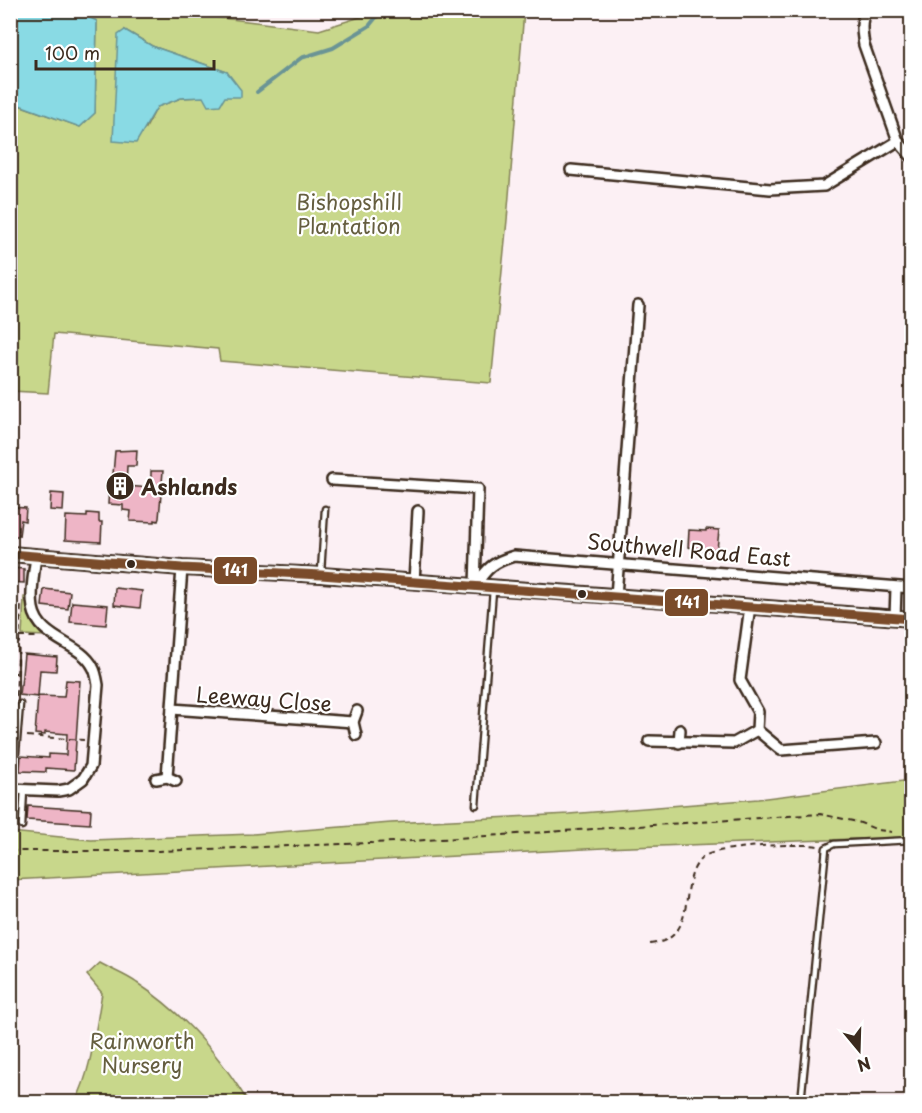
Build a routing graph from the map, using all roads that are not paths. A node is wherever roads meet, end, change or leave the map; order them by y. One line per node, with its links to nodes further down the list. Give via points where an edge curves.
1 (866, 10): 2 (street, via 864,45)
2 (898, 141): 3 (street); 4 (street, via 824,186 770,189)
3 (912, 157)
4 (571, 170)
5 (638, 305): 11 (street)
6 (332, 480): 15 (street, via 478,489)
7 (325, 509): 13 (lane)
8 (418, 511): 14 (street)
9 (10, 554): 10 (main road)
10 (36, 556): 12 (main road); 35 (street, via 33,610 38,621 87,659 98,685 89,772 77,785 58,791)
11 (618, 565): 15 (street, Southwell Road East, via 514,556 488,567); 17 (street, Southwell Road East); 19 (street)
12 (182, 568): 13 (main road); 24 (street)
13 (321, 575): 14 (main road)
14 (414, 582): 15 (main road)
15 (475, 586): 16 (main road)
16 (494, 588): 19 (main road); 36 (lane)
17 (896, 588): 18 (street, Southwell Road East); 21 (street)
18 (912, 588)
19 (616, 596): 20 (main road)
20 (750, 606): 21 (main road); 28 (street, via 740,680 758,712)
21 (895, 618): 22 (main road)
22 (912, 619)
23 (20, 704): 34 (lane)
24 (172, 709): 26 (street, Leeway Close); 33 (street, via 171,779)
25 (357, 711): 26 (street, Leeway Close)
26 (353, 722): 29 (street, Leeway Close)
27 (680, 730): 31 (street)
28 (757, 730): 31 (street, via 734,743); 32 (street, via 781,750)
29 (356, 735)
30 (649, 741): 31 (street)
31 (679, 742)
32 (876, 743)
33 (156, 779)
34 (12, 789): 35 (street)
35 (24, 790): 37 (lane)
36 (476, 805)
37 (22, 826)
38 (912, 840): 39 (lane, via 834,844 826,848)
39 (801, 1102)

